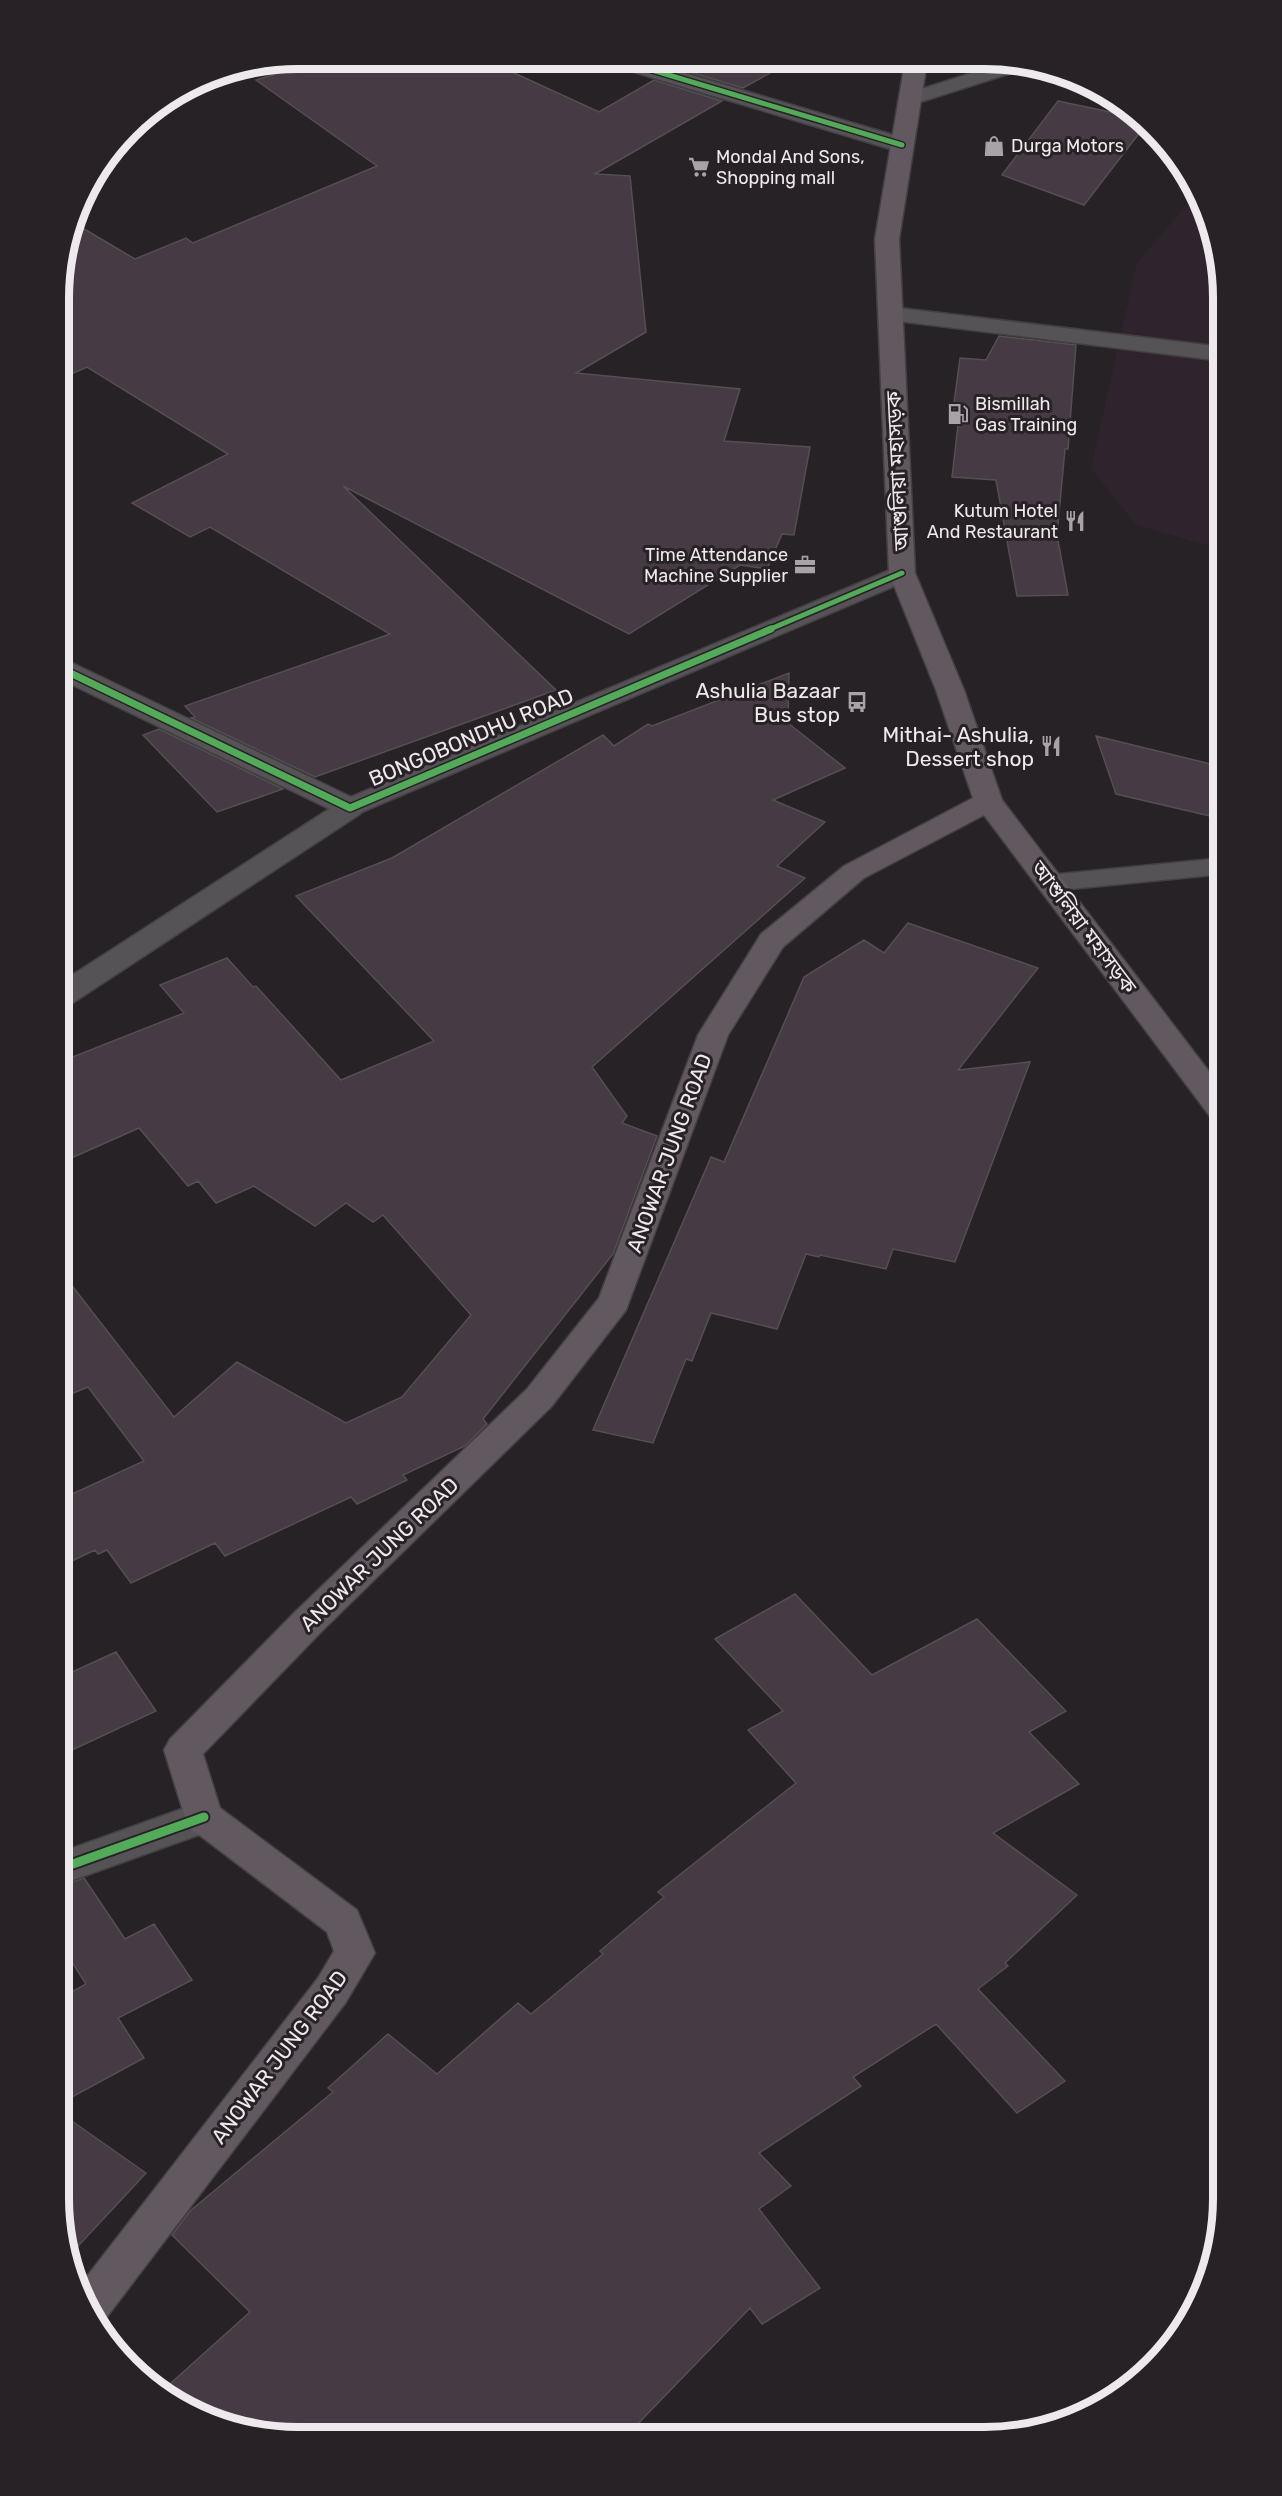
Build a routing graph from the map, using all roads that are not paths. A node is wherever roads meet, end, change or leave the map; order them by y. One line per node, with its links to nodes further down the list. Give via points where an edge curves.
1 (652, 69): 5 (street)
2 (914, 69): 4 (highway, আশুলিয়া মহাসড়ক)
3 (1003, 69): 4 (lane)
4 (910, 99): 5 (highway, আশুলিয়া মহাসড়ক)
5 (902, 145): 6 (highway, আশুলিয়া মহাসড়ক, via 887,239)
6 (890, 314): 7 (lane); 8 (highway, আশুলিয়া মহাসড়ক)
7 (1213, 353)
8 (902, 573): 10 (highway, আশুলিয়া মহাসড়ক, via 950,690); 11 (street, BONGOBONDHU ROAD)
9 (69, 672): 11 (street, BONGOBONDHU ROAD)
10 (988, 801): 13 (highway, আশুলিয়া মহাসড়ক); 16 (highway, ANOWAR JUNG ROAD, via 854,872 772,941 713,1035 614,1302 539,1398 309,1621 183,1750)
11 (350, 808): 14 (street)
12 (1213, 867): 13 (lane)
13 (1050, 883): 15 (highway, আশুলিয়া মহাসড়ক)
14 (69, 991)
15 (1213, 1099)
16 (204, 1817): 17 (street); 18 (highway, ANOWAR JUNG ROAD, via 343,1922 355,1953 332,1990)
17 (69, 1865)
18 (94, 2301)

